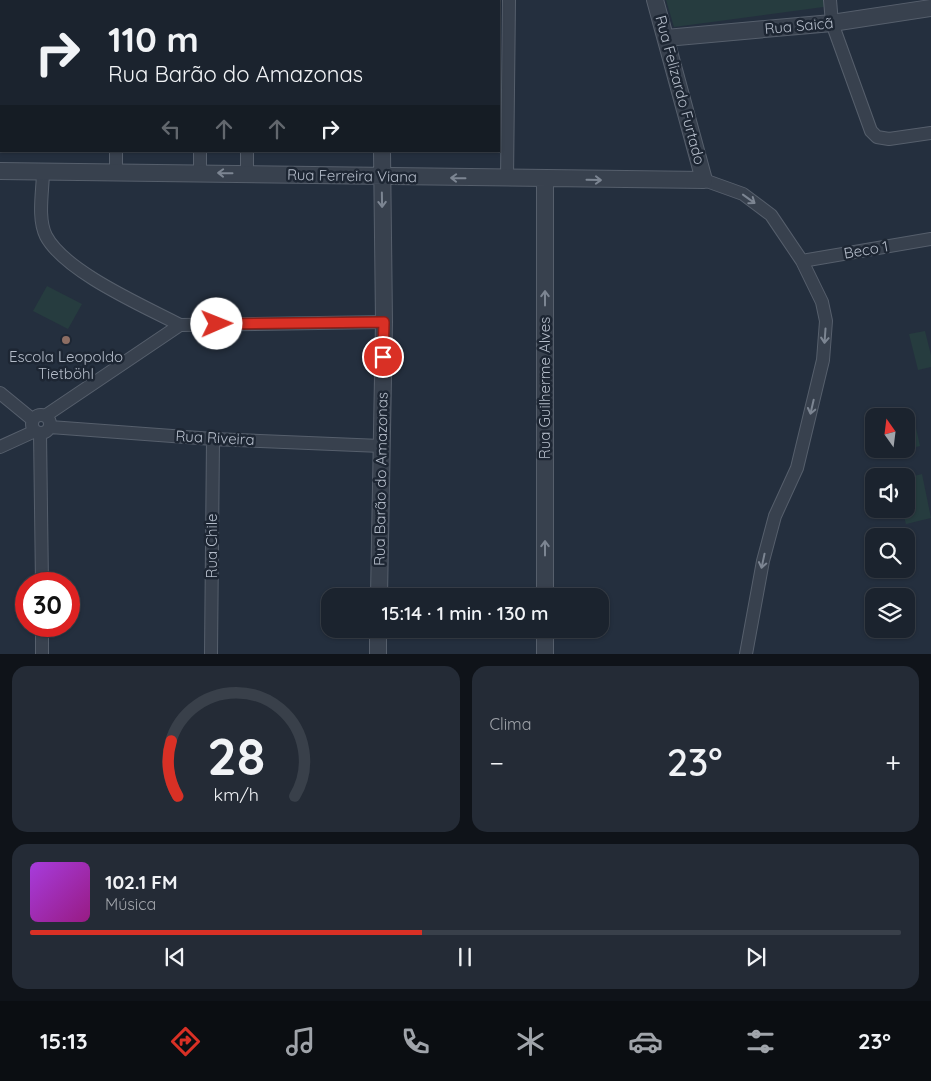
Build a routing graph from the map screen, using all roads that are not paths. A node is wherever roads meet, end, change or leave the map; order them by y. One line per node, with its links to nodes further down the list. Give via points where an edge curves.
1 (508, 0): 18 (street)
2 (655, 0): 6 (street, Rua Felizardo Furtado)
3 (830, 0): 5 (street)
4 (931, 8): 5 (street, Rua Saicã)
5 (832, 23): 6 (street, Rua Saicã); 7 (street, via 868,124 877,137 889,139)
6 (666, 38): 20 (street, Rua Felizardo Furtado)
7 (931, 133)
8 (116, 152): 14 (street)
9 (200, 152): 15 (street)
10 (247, 152): 16 (street)
11 (382, 152): 17 (street, Rua Barão do Amazonas)
12 (0, 171): 13 (street, Rua Ferreira Viana)
13 (43, 171): 14 (street, Rua Ferreira Viana); 24 (street, via 42,218 46,235 58,251 97,280)
14 (116, 172): 15 (street, Rua Ferreira Viana)
15 (200, 173): 16 (street, Rua Ferreira Viana, one-way to 15)
16 (247, 174): 17 (street, Rua Ferreira Viana)
17 (382, 177): 18 (street, Rua Ferreira Viana, one-way to 17); 23 (street, Rua Barão do Amazonas, one-way to 23)
18 (507, 179): 19 (street, Rua Ferreira Viana)
19 (545, 180): 20 (street, Rua Ferreira Viana, one-way to 20); 32 (street, Rua Guilherme Alves, one-way to 19)
20 (704, 180): 22 (street, Rua Felizardo Furtado, one-way to 22, via 743,194 771,215)
21 (931, 239): 22 (street, Beco 1)
22 (802, 261): 40 (street, Rua Felizardo Furtado, one-way to 40, via 822,302 826,321 823,360 797,468 775,516 763,561)
23 (384, 322): 24 (street); 29 (street, Rua Barão do Amazonas)
24 (180, 325): 26 (street)
25 (0, 393): 26 (street)
26 (41, 425): 27 (street, Rua Riveira); 28 (street); 30 (street)
27 (213, 439): 29 (street, Rua Riveira); 37 (street, Rua Chile)
28 (0, 446)
29 (381, 446): 31 (street, Rua Barão do Amazonas)
30 (42, 572)
31 (379, 588)
32 (545, 588)
33 (42, 637): 36 (street)
34 (378, 638): 38 (street)
35 (545, 638): 39 (street)
36 (42, 654)
37 (211, 654)
38 (378, 654)
39 (545, 654)
40 (746, 654)

